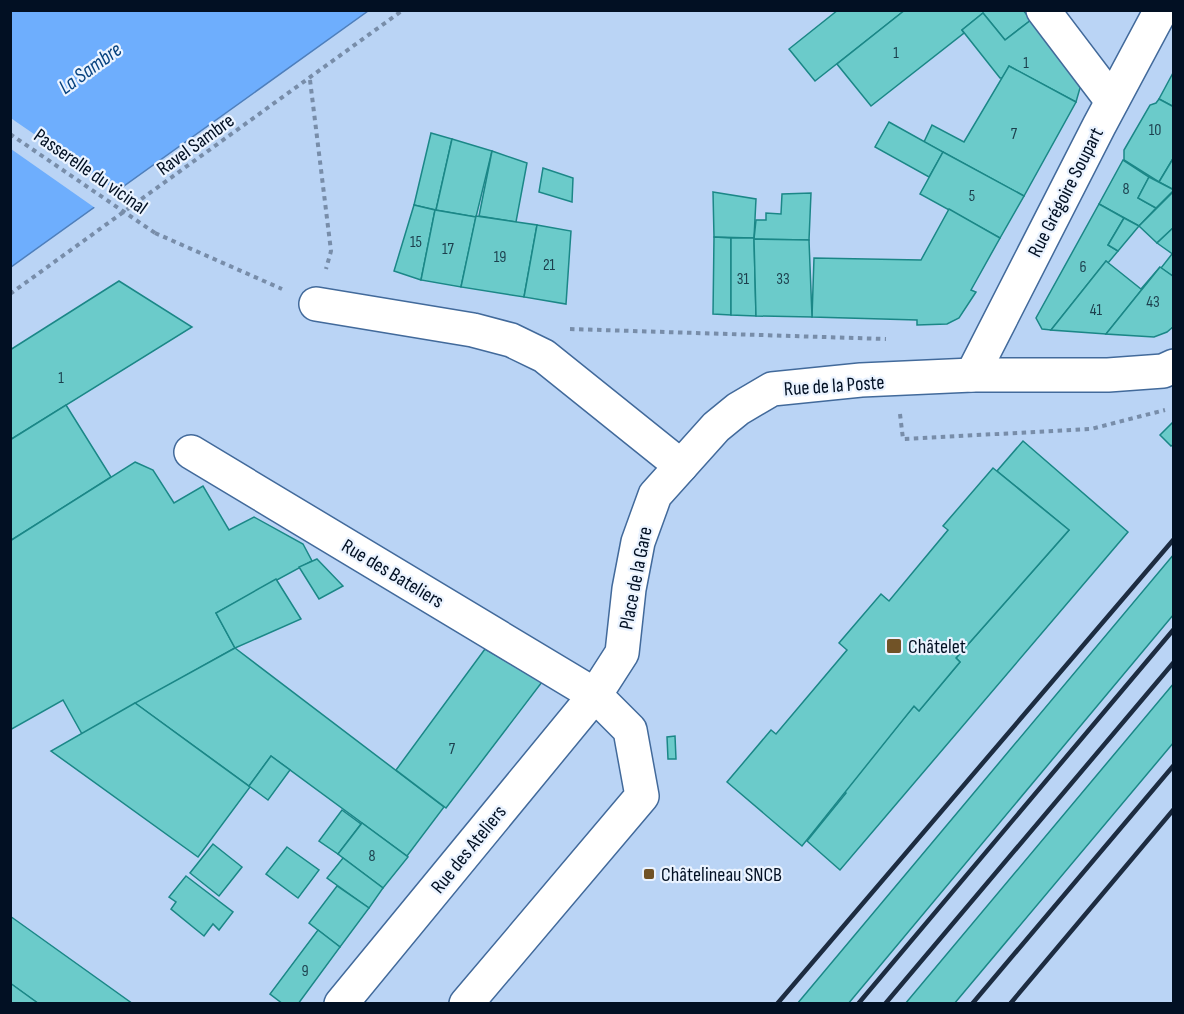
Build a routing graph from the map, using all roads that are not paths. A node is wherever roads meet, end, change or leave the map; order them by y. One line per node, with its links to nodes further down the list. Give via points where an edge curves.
1 (1043, 10): 3 (street)
2 (1156, 13): 3 (street, Rue Grégoire Soupart)
3 (1112, 101): 6 (street, Rue Grégoire Soupart)
4 (316, 304): 8 (street, via 512,340 544,356)
5 (1173, 366): 6 (street, Rue de la Poste, via 1163,371 1108,375)
6 (972, 375): 8 (street, Rue de la Poste, via 772,389 716,427)
7 (191, 452): 9 (street, Rue des Bateliers)
8 (681, 466): 9 (street, Place de la Gare, via 655,495 638,542 622,653)
9 (595, 694): 10 (street, Rue des Ateliers); 11 (street, Rue des Bateliers, via 630,730 642,796)
10 (341, 1004)
11 (466, 1004)

